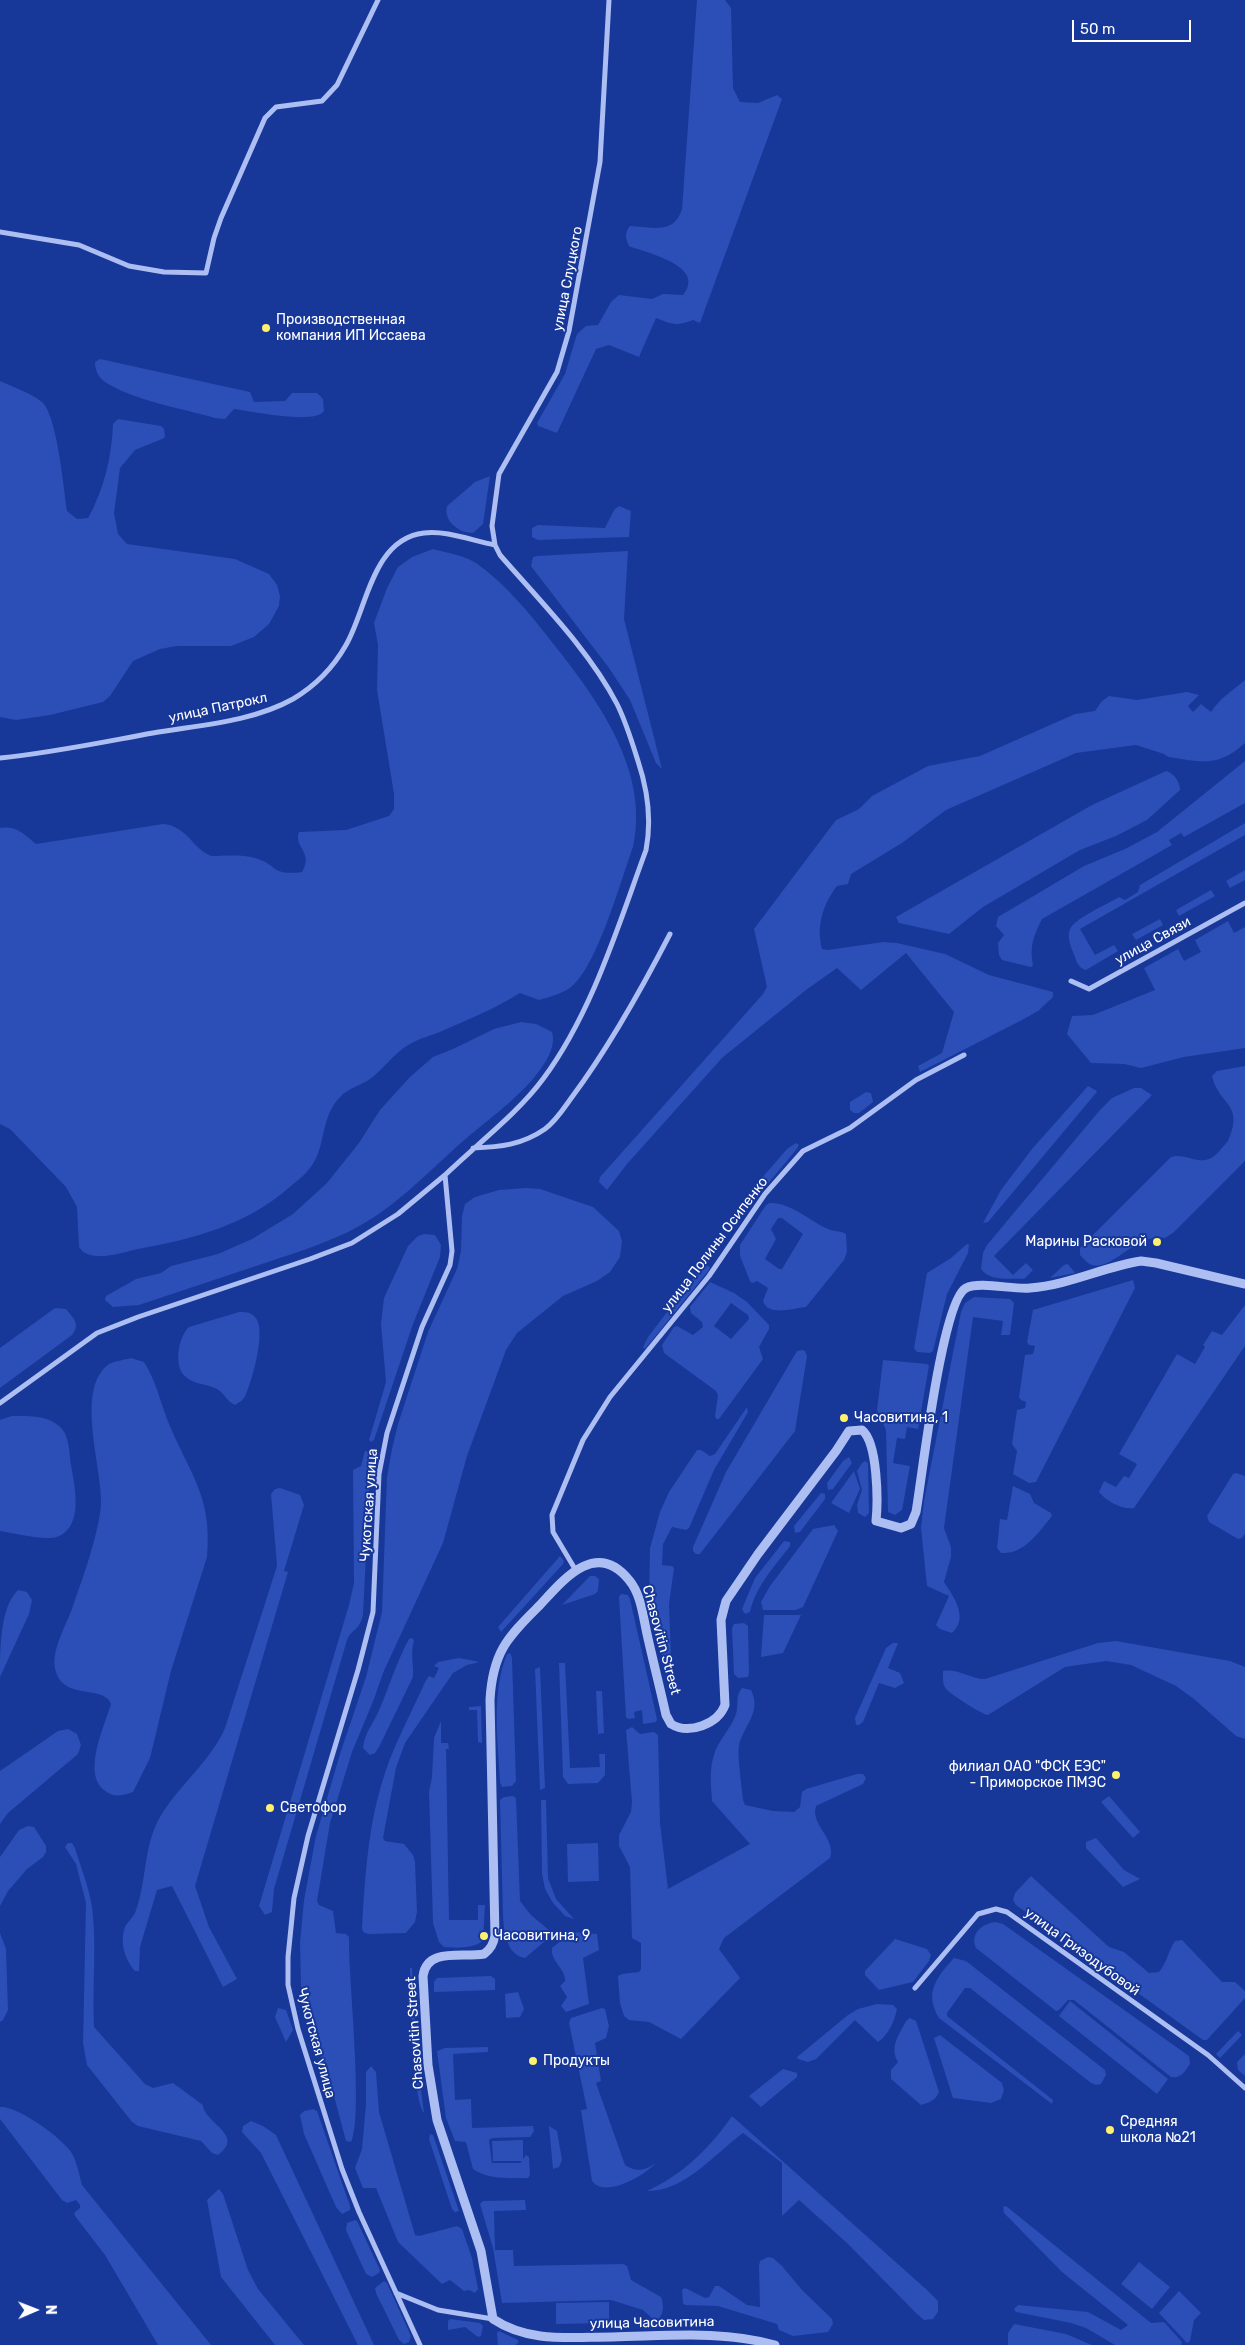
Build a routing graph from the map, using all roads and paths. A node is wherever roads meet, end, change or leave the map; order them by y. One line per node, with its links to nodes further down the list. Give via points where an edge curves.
1 (378, 0): 3 (street, via 337,85 322,101 276,107 265,118 221,218 206,273 164,272 129,266 79,245)
2 (609, 0): 4 (street, улица Слуцкого, via 600,162 569,331 557,372 499,474 492,526)
3 (0, 232)
4 (495, 545): 5 (street, улица Патрокл, via 424,533 405,538 386,554 346,646 328,671 312,686 276,707 226,720); 10 (street, via 601,677 617,705 632,740 645,786 650,832 598,980 566,1040 542,1079)
5 (0, 758)
6 (1245, 903): 8 (street, улица Связи, via 1089,989)
7 (670, 934): 10 (street, via 609,1041 550,1126 515,1144)
8 (1071, 981)
9 (964, 1056): 14 (street, улица Полины Осипенко, via 916,1080 850,1128 803,1151 765,1194 709,1276 610,1397 583,1440 552,1515 553,1532)
10 (473, 1148): 11 (street)
11 (445, 1175): 13 (street, via 398,1214 352,1243 97,1333); 17 (street, Чукотская улица, via 452,1251 450,1265 422,1327 387,1433 379,1474 373,1612 308,1836 290,1925 288,1957 288,1985 316,2089 358,2212)
12 (1245, 1284): 14 (street, Chasovitin Street, via 1141,1261 1046,1287 973,1286 961,1292 952,1311 940,1359 916,1512 911,1524 901,1528 876,1521 876,1480 868,1437 862,1430 849,1431 726,1601 721,1620 726,1698 722,1712 700,1726 687,1728 671,1724 666,1715 633,1585 624,1574 607,1564 596,1562)
13 (0, 1402)
14 (575, 1569): 18 (street, Chasovitin Street, via 503,1647 492,1681 493,1944 484,1954 436,1957 428,1962 423,1976 428,2065 437,2120 481,2251)
15 (915, 1988): 16 (street, улица Гризодубовой, via 978,1914 996,1909 1007,1912 1208,2055)
16 (1245, 2088)
17 (396, 2293): 18 (street, via 438,2310); 19 (street, Чукотская улица)
18 (493, 2319): 20 (street, via 528,2335 707,2334 748,2337)
19 (420, 2345)
20 (775, 2345)

